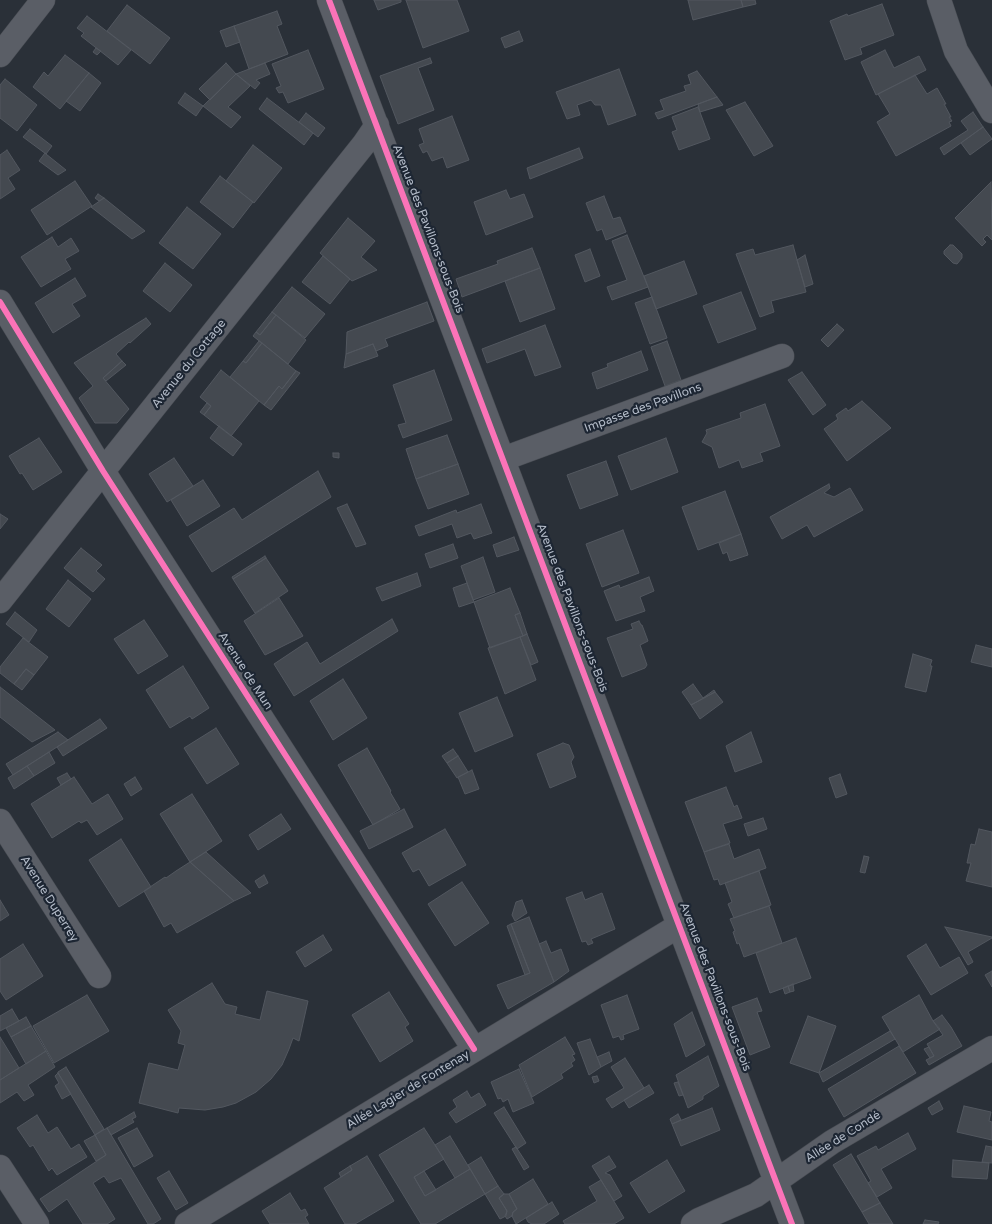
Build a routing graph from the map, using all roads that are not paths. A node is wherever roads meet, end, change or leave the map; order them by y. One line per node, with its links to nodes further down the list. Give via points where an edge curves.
1 (43, 0): 4 (street)
2 (329, 0): 6 (street, Avenue des Pavillons-sous-Bois)
3 (939, 0): 5 (street, via 956,51)
4 (0, 54)
5 (992, 110)
6 (377, 125): 9 (street, Avenue des Pavillons-sous-Bois); 10 (street, Avenue du Cottage)
7 (0, 302): 10 (street, Avenue de Mun)
8 (782, 356): 9 (street, Impasse des Pavillons)
9 (503, 459): 13 (street, Avenue des Pavillons-sous-Bois)
10 (103, 471): 11 (street, Avenue du Cottage); 16 (street, Avenue de Mun)
11 (0, 601)
12 (0, 821): 14 (street, Avenue Duperrey)
13 (680, 925): 16 (street, Allée Lagier de Fontenay); 18 (street, Avenue des Pavillons-sous-Bois)
14 (99, 976)
15 (992, 1048): 18 (street, Allée de Condé, via 832,1142)
16 (474, 1049): 20 (street, Allée Lagier de Fontenay)
17 (0, 1167): 19 (street)
18 (777, 1181): 21 (street, Allée de Condé, via 756,1195); 22 (street, Avenue des Pavillons-sous-Bois)
19 (37, 1224)
20 (187, 1224)
21 (693, 1224)
22 (792, 1224)

